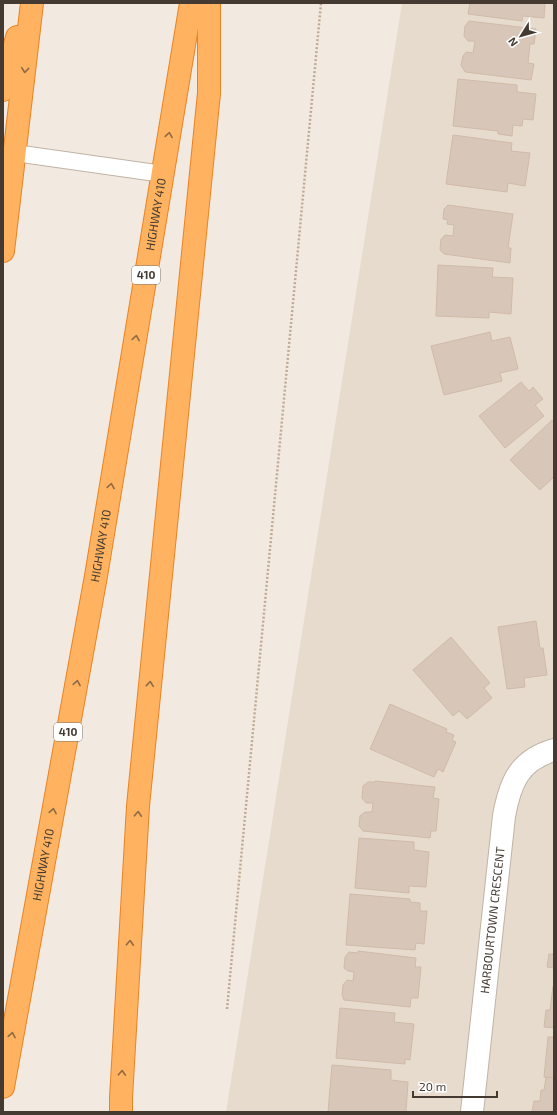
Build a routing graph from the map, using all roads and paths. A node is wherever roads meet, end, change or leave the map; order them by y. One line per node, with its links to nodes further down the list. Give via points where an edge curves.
1 (26, 3): 6 (highway)
2 (32, 3): 7 (highway, one-way to 7)
3 (191, 3): 8 (highway, HIGHWAY 410 / 410, one-way to 3)
4 (209, 3): 13 (highway, one-way to 4, via 138,806 209,93)
5 (321, 3): 11 (path)
6 (3, 90)
7 (15, 153): 8 (lane); 9 (highway)
8 (163, 174): 12 (highway, HIGHWAY 410 / 410, one-way to 8, via 96,576)
9 (3, 251)
10 (554, 750): 14 (street, HARBOURTOWN CRESCENT, via 543,753 529,762 515,778 507,796)
11 (227, 1009)
12 (3, 1087)
13 (121, 1112)
14 (472, 1112)

